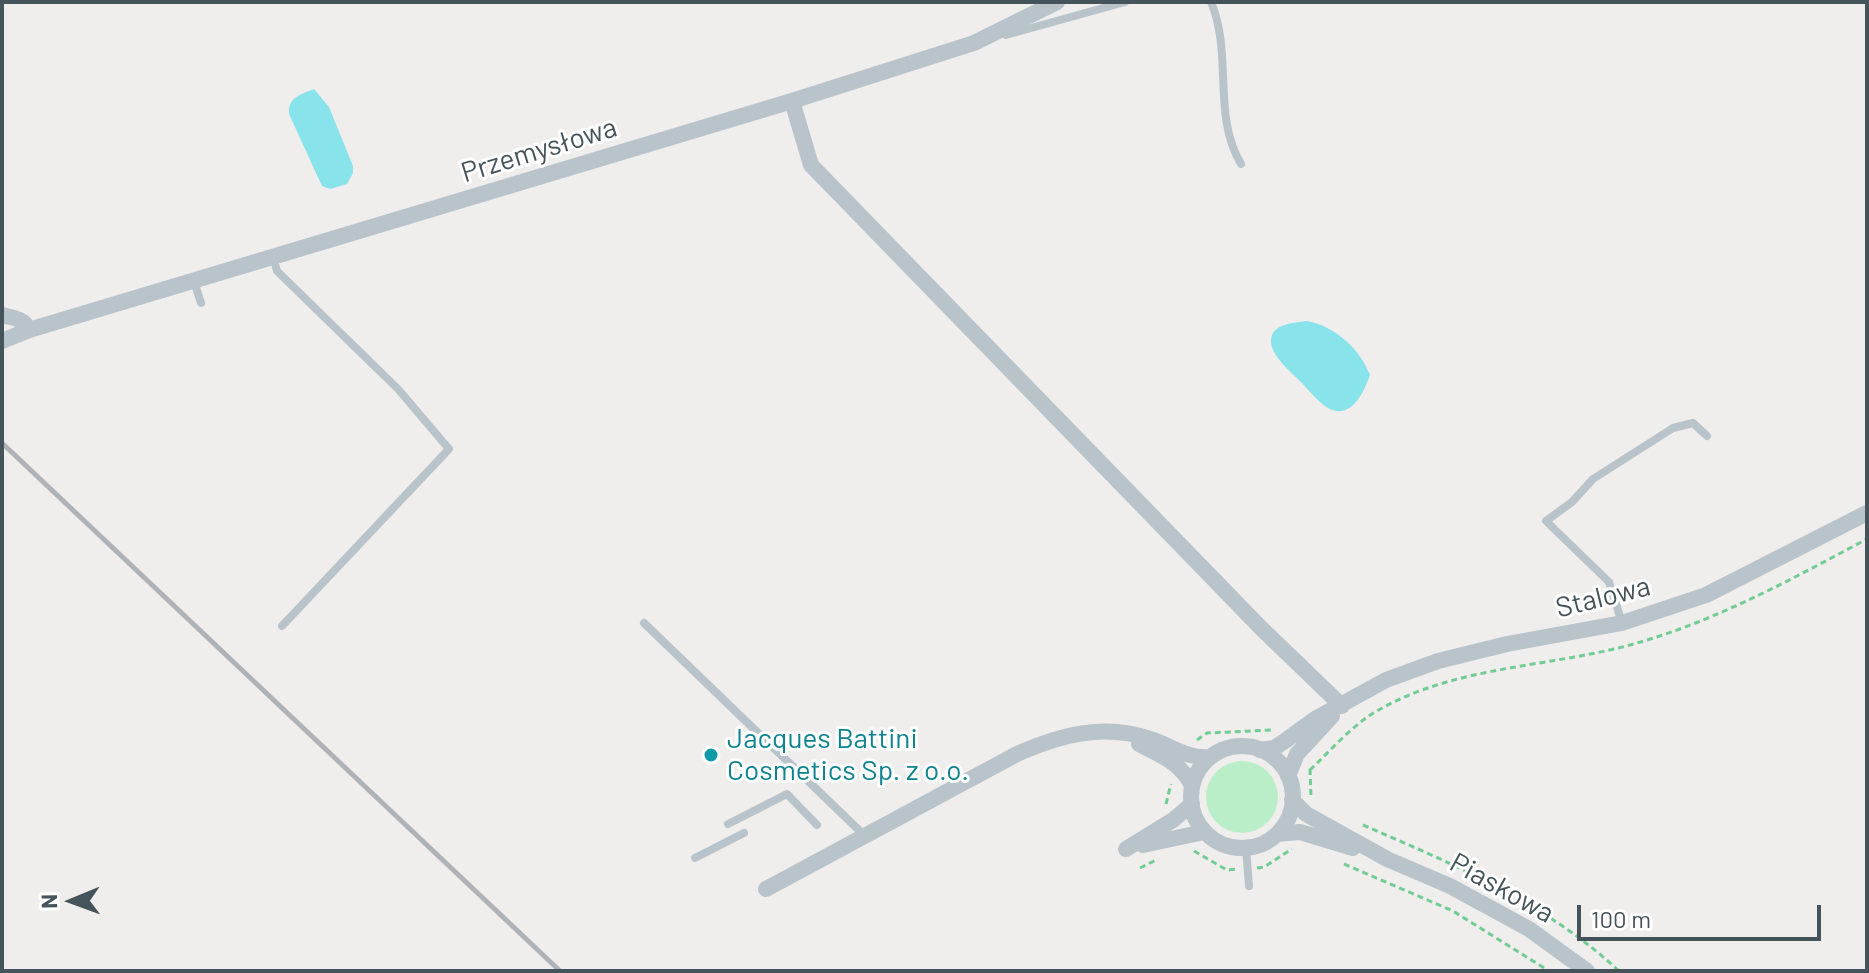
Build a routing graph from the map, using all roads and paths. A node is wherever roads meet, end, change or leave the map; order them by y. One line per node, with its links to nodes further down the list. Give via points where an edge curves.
1 (1057, 2): 4 (street, Przemysłowa)
2 (1125, 2): 4 (lane)
3 (1211, 2): 6 (lane, via 1221,42 1226,129)
4 (974, 43): 5 (street, Przemysłowa)
5 (792, 101): 7 (street, Przemysłowa); 19 (street, via 811,165)
6 (1241, 164)
7 (273, 257): 8 (street, Przemysłowa); 18 (lane, via 277,271 398,389 449,449)
8 (194, 280): 9 (lane); 11 (street, Przemysłowa)
9 (201, 303)
10 (2, 315): 11 (street, via 20,319)
11 (29, 330): 12 (street, Przemysłowa)
12 (2, 341)
13 (1707, 436): 17 (lane, via 1693,423 1673,428 1593,479 1546,521 1609,582)
14 (1867, 513): 17 (street, Stalowa, via 1706,595)
15 (1867, 539): 25 (path, via 1710,619 1629,645 1466,676 1406,697 1363,721)
16 (644, 623): 36 (lane)
17 (1622, 623): 19 (street, Stalowa, via 1438,661 1386,680)
18 (282, 626)
19 (1342, 706): 20 (street, Stalowa); 22 (street, Stalowa)
20 (1285, 741): 21 (street, Stalowa); 24 (path, via 1270,729 1207,733)
21 (1260, 750): 23 (street, via 1241,747); 26 (street)
22 (1297, 754): 25 (path); 26 (street, Stalowa)
23 (1209, 757): 24 (street); 27 (street, via 1195,775)
24 (1182, 760): 27 (street); 29 (path); 36 (street, via 1148,738 1073,733 1017,754)
25 (1310, 770): 30 (path)
26 (1288, 776): 28 (street)
27 (1192, 795): 33 (street, via 1194,815); 33 (street, via 1173,820 1126,849)
28 (1292, 800): 35 (street); 39 (street, Piaskowa, via 1306,814)
29 (1167, 803)
30 (1311, 803)
31 (728, 824): 32 (lane, via 787,794)
32 (817, 825)
33 (1204, 832): 37 (street)
34 (744, 833): 38 (lane)
35 (1277, 834): 37 (street, Piaskowa); 39 (street, Piaskowa, via 1300,832)
36 (864, 835): 42 (street)
37 (1246, 848): 41 (lane)
38 (695, 858)
39 (1387, 859): 44 (street, Piaskowa, via 1529,929)
40 (1336, 860): 43 (path, via 1453,911)
41 (1249, 886)
42 (766, 889)
43 (1549, 971)
44 (1587, 971)

